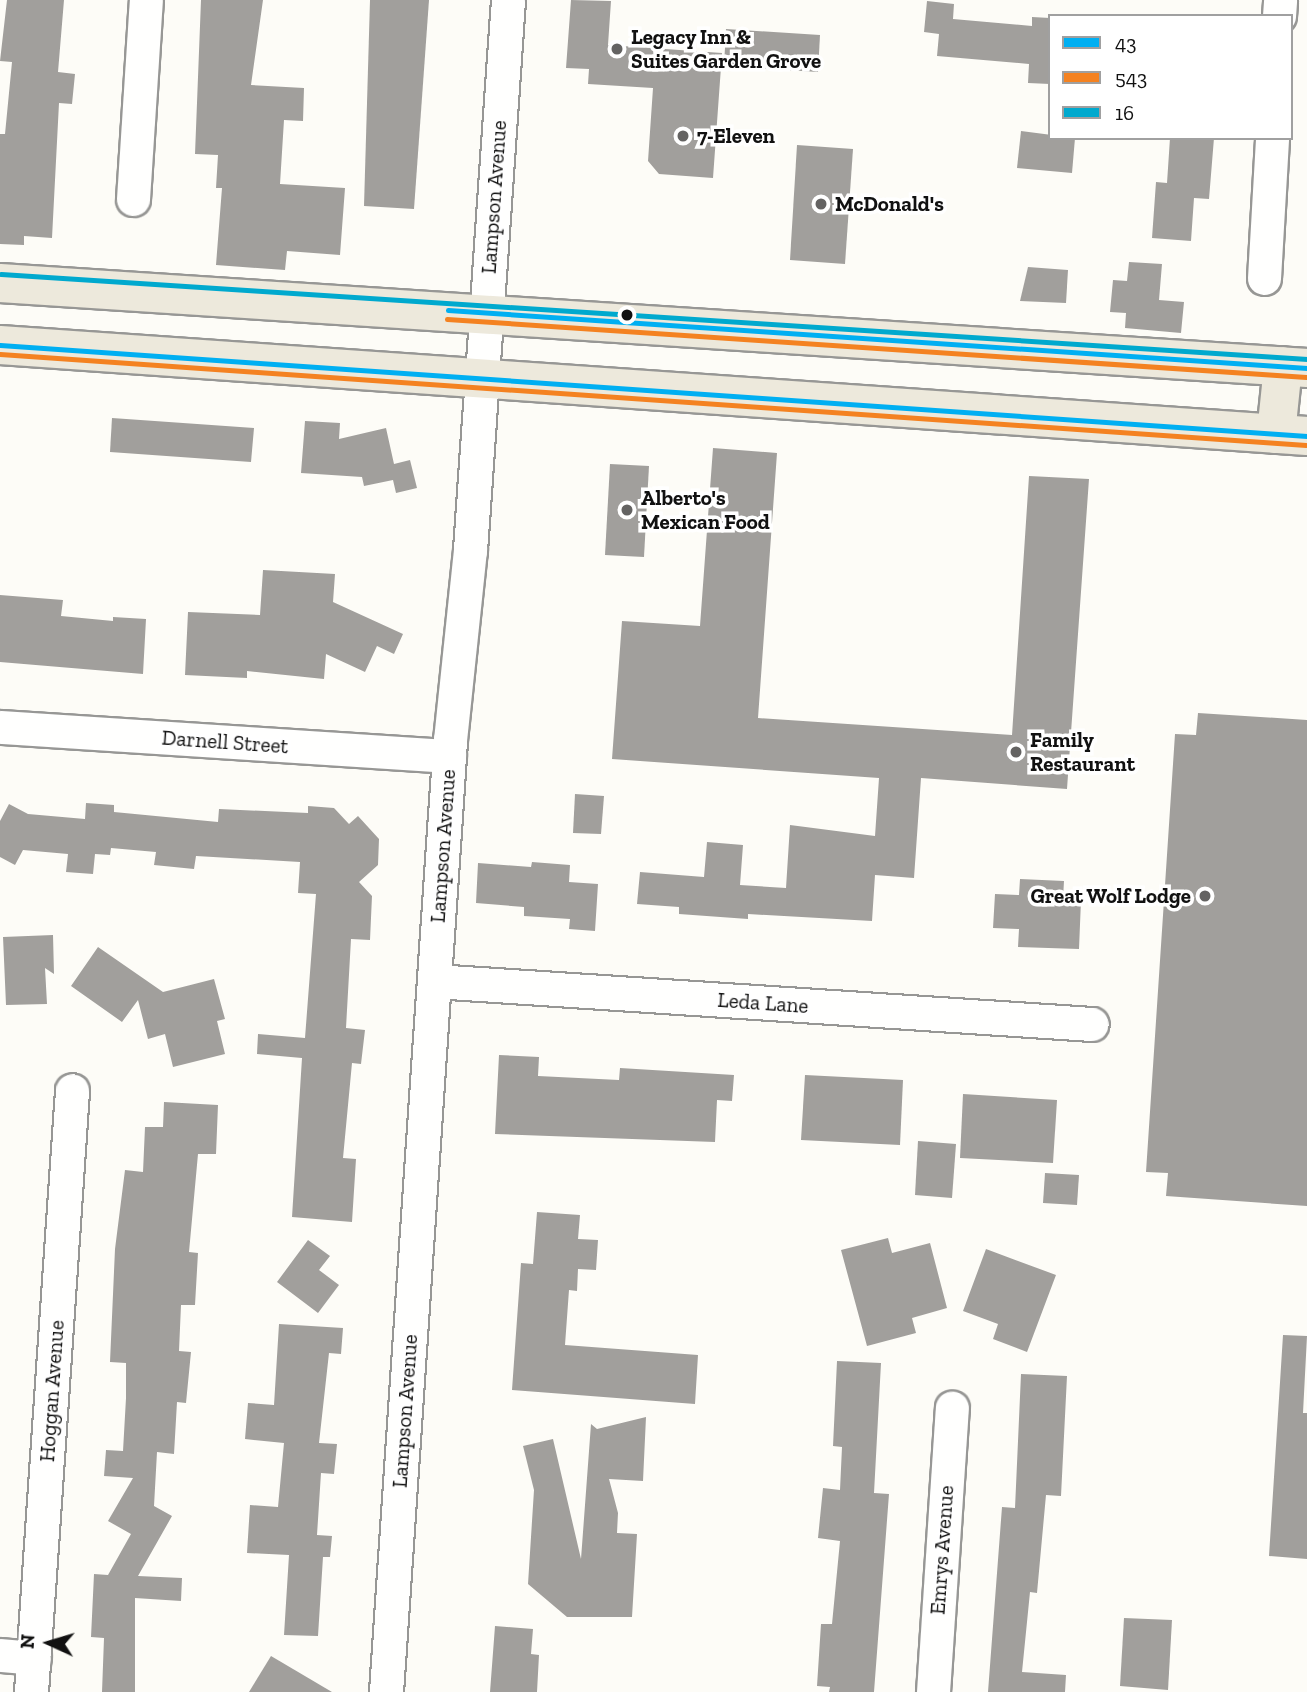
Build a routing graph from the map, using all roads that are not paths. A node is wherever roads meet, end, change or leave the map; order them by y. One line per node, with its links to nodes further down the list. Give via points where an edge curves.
1 (146, 0): 4 (street)
2 (508, 0): 7 (street, Lampson Avenue)
3 (1272, 140): 5 (street)
4 (133, 199)
5 (1264, 278)
6 (0, 283): 7 (main road)
7 (486, 313): 9 (main road); 10 (street, Lampson Avenue)
8 (0, 345): 10 (main road)
9 (1295, 367): 11 (main road)
10 (481, 375): 11 (main road); 13 (street, Lampson Avenue)
11 (1292, 435)
12 (0, 727): 13 (street, Darnell Street)
13 (449, 756): 14 (street, Lampson Avenue)
14 (434, 981): 15 (street, Leda Lane); 21 (street, Lampson Avenue)
15 (1092, 1024)
16 (72, 1090): 19 (street, Hoggan Avenue)
17 (952, 1408): 22 (street, Emrys Avenue)
18 (0, 1656): 19 (street)
19 (34, 1658): 20 (street, Hoggan Avenue)
20 (32, 1692)
21 (386, 1692)
22 (933, 1692)

